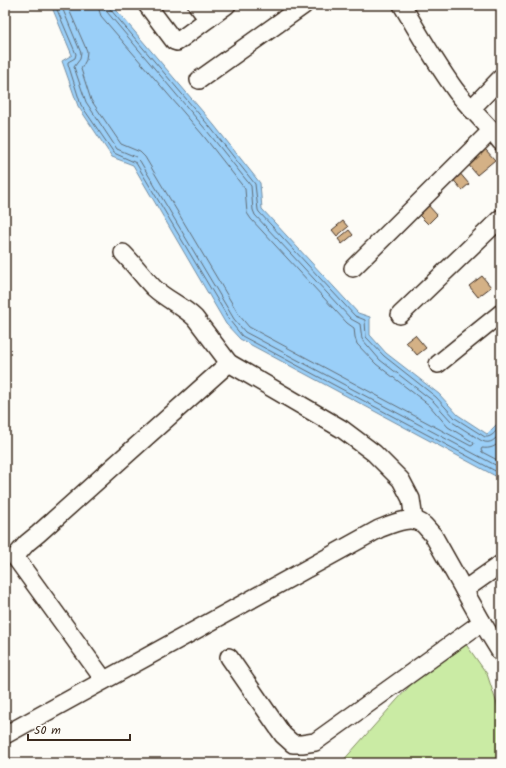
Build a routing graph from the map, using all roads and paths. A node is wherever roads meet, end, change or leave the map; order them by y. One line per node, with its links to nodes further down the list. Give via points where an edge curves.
1 (147, 5): 6 (street, via 177,42)
2 (197, 5): 6 (street)
3 (227, 5): 6 (street)
4 (304, 5): 8 (street)
5 (402, 5): 9 (street, via 443,72)
6 (208, 19)
7 (501, 78): 9 (street)
8 (199, 80)
9 (471, 109): 10 (street)
10 (497, 136): 13 (street)
11 (501, 218): 15 (street)
12 (123, 253): 16 (street, via 154,288 195,318)
13 (353, 268)
14 (501, 313): 17 (street)
15 (400, 315)
16 (229, 363): 18 (street, via 342,429 374,453 401,480 411,499); 24 (street, via 15,557)
17 (438, 364)
18 (414, 520): 20 (street, via 424,524 433,535); 24 (street, via 398,522 379,530)
19 (501, 564): 20 (street)
20 (464, 590): 21 (street)
21 (482, 622): 22 (street); 23 (street, via 315,742 302,744 293,744 283,735)
22 (501, 653)
23 (229, 657)
24 (104, 680): 25 (street)
25 (5, 735)

